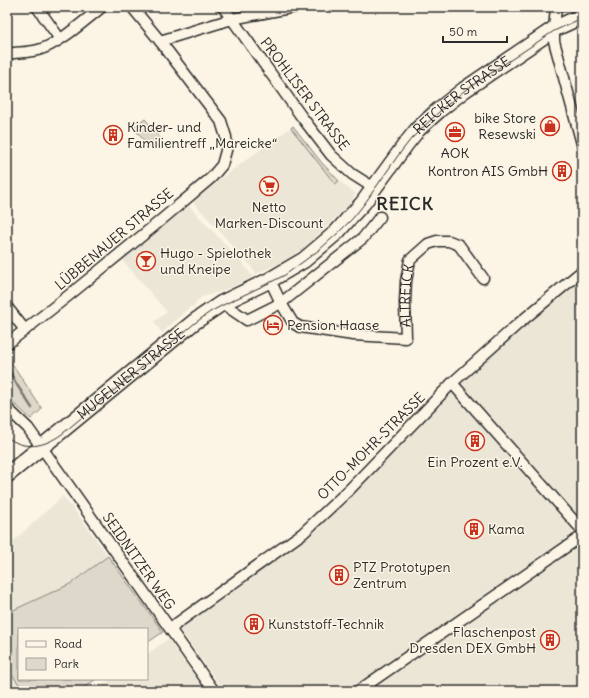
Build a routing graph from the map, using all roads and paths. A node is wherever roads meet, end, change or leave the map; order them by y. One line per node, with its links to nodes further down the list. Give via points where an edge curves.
1 (37, 7): 10 (street)
2 (102, 7): 10 (street)
3 (132, 7): 11 (street)
4 (223, 7): 8 (street, PROHLISER STRASSE)
5 (295, 7): 8 (street)
6 (556, 7): 9 (street)
7 (582, 16): 9 (street, REICKER STRASSE)
8 (232, 19): 11 (street); 14 (street, PROHLISER STRASSE, via 331,155 352,174)
9 (554, 29): 13 (street, via 555,47); 14 (street, REICKER STRASSE, via 440,109 418,129)
10 (60, 39): 12 (street, via 39,50)
11 (160, 41): 22 (street, LÜBBENAUER STRASSE, via 221,121 227,147 222,165 211,178 154,226)
12 (7, 54)
13 (582, 144)
14 (374, 188): 18 (street, via 337,232 304,260)
15 (380, 217): 20 (street, via 363,238)
16 (582, 271): 24 (street, OTTO-MOHR-STRASSE)
17 (483, 278): 20 (street, ALTREICK, via 459,245 449,241 428,244 410,260 406,282 406,338 354,335 300,327 293,324)
18 (270, 280): 19 (street); 20 (street, ALTREICK)
19 (222, 303): 20 (street, via 247,320); 26 (street, MÜGELNER STRASSE, via 194,322)
20 (280, 303)
21 (7, 307): 22 (street)
22 (25, 330): 23 (street, LÜBBENAUER STRASSE)
23 (7, 344)
24 (452, 383): 28 (street); 30 (street, OTTO-MOHR-STRASSE, via 350,489 303,533)
25 (7, 408): 26 (street, SEIDNITZER WEG, via 28,428)
26 (42, 447): 27 (street, MÜGELNER STRASSE); 30 (street, SEIDNITZER WEG)
27 (8, 473)
28 (582, 530)
29 (582, 536): 32 (street)
30 (171, 630): 31 (street, SEIDNITZER WEG)
31 (214, 691)
32 (358, 691)

